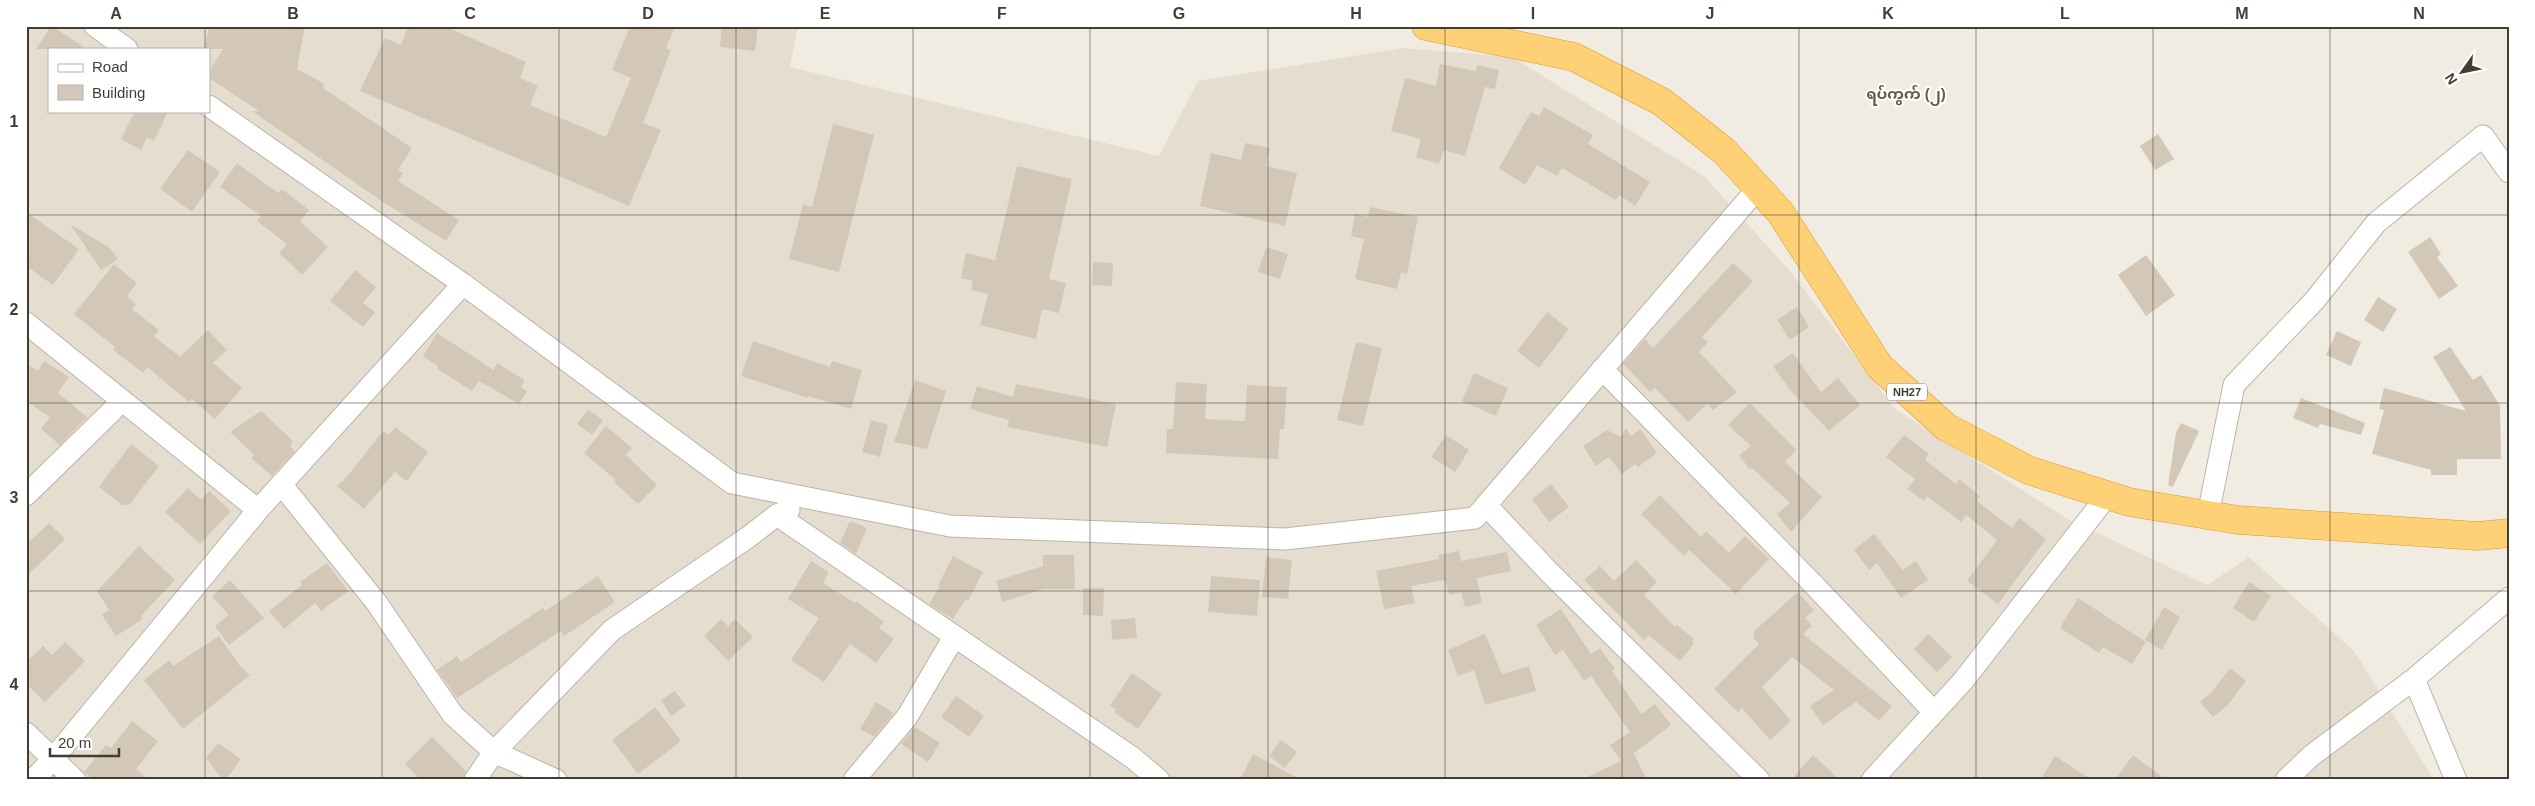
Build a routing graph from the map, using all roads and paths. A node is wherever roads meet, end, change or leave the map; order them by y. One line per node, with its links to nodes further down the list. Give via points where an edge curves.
1 (96, 26): 3 (street)
2 (1426, 26): 6 (highway, NH27, via 1574,57 1662,102 1724,151)
3 (127, 48)
4 (210, 107): 7 (street)
5 (2509, 172): 18 (street, via 2483,136 2376,224 2315,300 2234,385)
6 (1758, 188): 9 (street); 13 (highway, NH27, via 1780,212 1880,368 1946,427 2028,470)
7 (462, 284): 11 (street); 14 (street, via 732,483)
8 (26, 323): 16 (street)
9 (1602, 369): 15 (street); 23 (street)
10 (113, 410): 12 (street)
11 (281, 484): 16 (street); 25 (street, via 376,602 453,715)
12 (26, 495)
13 (2107, 496): 18 (highway, NH27); 23 (street, via 1963,681)
14 (817, 500): 15 (street, via 950,526 1285,539 1475,518); 17 (street)
15 (1486, 505): 33 (street)
16 (258, 510): 26 (street)
17 (777, 515): 21 (street); 25 (street, via 612,630)
18 (2208, 516): 19 (highway, NH27, via 2478,536)
19 (2509, 533)
20 (2509, 598): 22 (street)
21 (954, 637): 31 (street, via 907,717); 32 (street, via 1133,758)
22 (2414, 679): 35 (street, via 2311,756); 36 (street)
23 (1934, 712): 34 (street)
24 (26, 733): 26 (street)
25 (494, 752): 29 (street); 30 (street)
26 (53, 759): 27 (street); 28 (street)
27 (33, 780)
28 (75, 780)
29 (476, 780)
30 (556, 780)
31 (854, 780)
32 (1159, 780)
33 (1759, 780)
34 (1872, 780)
35 (2286, 780)
36 (2456, 780)

